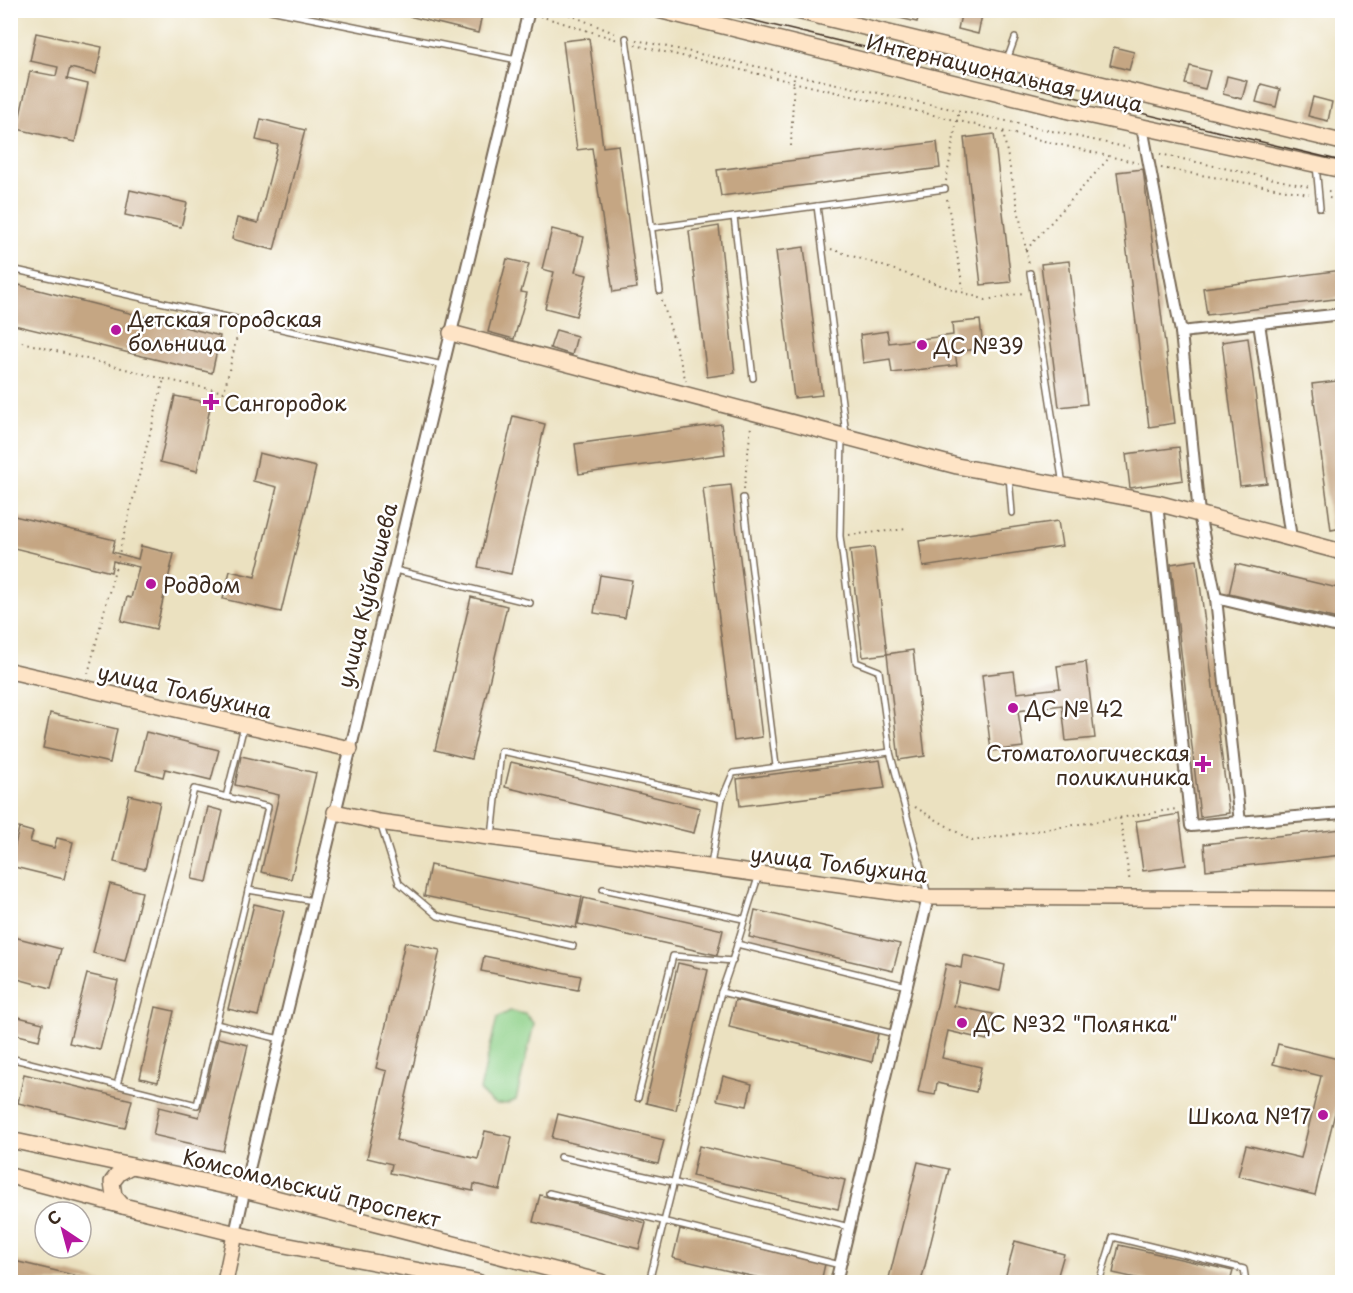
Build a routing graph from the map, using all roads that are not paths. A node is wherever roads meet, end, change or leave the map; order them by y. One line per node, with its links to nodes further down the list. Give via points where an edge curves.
1 (270, 10): 7 (lane)
2 (658, 10): 9 (street, Интернациональная улица)
3 (793, 10): 8 (street, Интернациональная улица)
4 (529, 11): 7 (street, улица Куйбышева)
5 (1015, 38): 8 (lane)
6 (626, 40): 17 (lane)
7 (517, 60): 25 (street, улица Куйбышева)
8 (1007, 62): 10 (street, Интернациональная улица)
9 (1142, 126): 11 (street, Интернациональная улица); 24 (street)
10 (1342, 142)
11 (1316, 164): 12 (street, Интернациональная улица); 15 (lane)
12 (1342, 170)
13 (945, 189): 14 (lane)
14 (817, 206): 16 (lane); 28 (lane)
15 (1320, 208)
16 (734, 217): 17 (lane); 27 (lane)
17 (651, 228): 21 (lane)
18 (13, 268): 20 (lane); 26 (lane)
19 (1030, 273): 30 (lane)
20 (10, 286)
21 (660, 291)
22 (1342, 314): 23 (street)
23 (1259, 323): 24 (street); 35 (street)
24 (1181, 332): 34 (street)
25 (451, 333): 26 (street, улица Куйбышева); 28 (street)
26 (443, 365): 37 (street, улица Куйбышева)
27 (753, 378)
28 (844, 437): 29 (street); 44 (lane, via 840,536 856,662 879,671)
29 (1008, 476): 30 (street); 33 (lane)
30 (1064, 487): 32 (street)
31 (743, 498): 45 (lane)
32 (1157, 503): 34 (street); 51 (street, via 1191,826)
33 (1012, 513)
34 (1199, 514): 35 (street); 38 (street)
35 (1291, 538): 36 (street)
36 (1342, 552)
37 (394, 569): 39 (lane); 43 (street, улица Куйбышева)
38 (1216, 598): 40 (street); 51 (street)
39 (530, 603)
40 (1342, 628)
41 (10, 671): 42 (street, улица Толбухина)
42 (244, 725): 43 (street, улица Толбухина); 46 (lane)
43 (350, 749): 48 (street, улица Куйбышева)
44 (890, 752): 45 (lane); 57 (lane)
45 (776, 766): 47 (lane, via 733,773)
46 (226, 797): 56 (lane, via 268,807); 70 (lane, via 194,789)
47 (722, 799): 52 (lane, via 501,751); 53 (lane)
48 (335, 812): 50 (street, улица Толбухина); 59 (street, улица Куйбышева)
49 (1342, 813): 51 (street)
50 (379, 822): 52 (street, улица Толбухина); 62 (lane, via 399,883 438,916)
51 (1240, 823)
52 (492, 837): 53 (street, улица Толбухина)
53 (711, 867): 54 (street, улица Толбухина)
54 (760, 874): 57 (street, улица Толбухина); 60 (lane)
55 (603, 889): 60 (lane)
56 (248, 890): 59 (lane); 66 (lane)
57 (928, 897): 58 (street, улица Толбухина); 64 (street)
58 (1342, 898)
59 (314, 901): 68 (street, улица Куйбышева)
60 (743, 919): 61 (lane)
61 (737, 944): 63 (lane); 64 (lane)
62 (573, 946)
63 (733, 961): 65 (lane); 71 (lane, via 673,956)
64 (907, 986): 67 (street)
65 (721, 992): 67 (lane); 76 (lane)
66 (216, 1024): 68 (lane); 70 (lane, via 197,1105)
67 (895, 1034): 81 (street)
68 (280, 1039): 77 (street, улица Куйбышева)
69 (10, 1058): 70 (lane)
70 (117, 1084)
71 (638, 1098)
72 (10, 1140): 74 (street, Комсомольский проспект)
73 (560, 1157): 76 (lane)
74 (131, 1166): 77 (street, Комсомольский проспект); 79 (street, via 112,1182 114,1197)
75 (10, 1176): 79 (street)
76 (672, 1182): 80 (lane); 81 (lane)
77 (244, 1190): 82 (street, улица Куйбышева); 86 (street, Комсомольский проспект)
78 (549, 1193): 80 (lane)
79 (123, 1206): 82 (street)
80 (663, 1220): 83 (lane); 87 (lane)
81 (849, 1227): 83 (street)
82 (235, 1233): 84 (street); 85 (street)
83 (840, 1265): 88 (street)
84 (225, 1282)
85 (478, 1282)
86 (601, 1282)
87 (649, 1282)
88 (836, 1282)
89 (1100, 1282): 90 (lane, via 1113,1237 1244,1269)
90 (1246, 1282)

